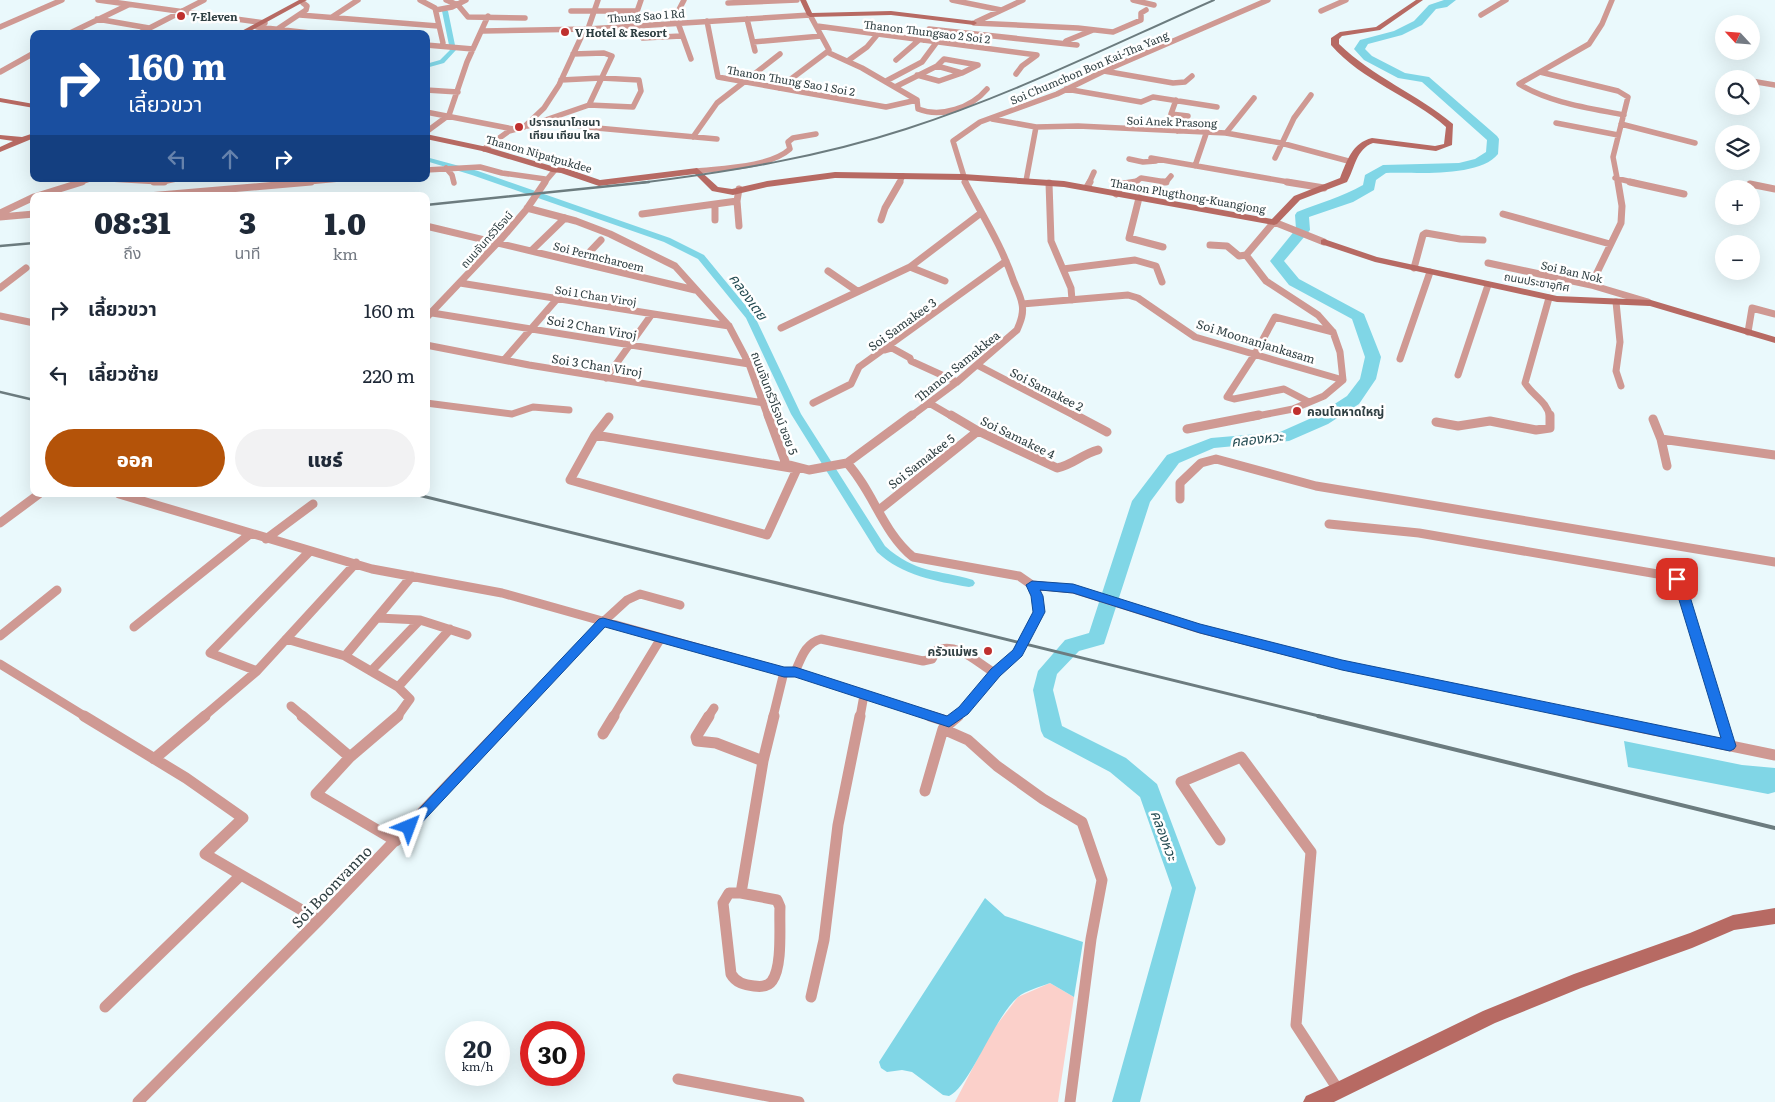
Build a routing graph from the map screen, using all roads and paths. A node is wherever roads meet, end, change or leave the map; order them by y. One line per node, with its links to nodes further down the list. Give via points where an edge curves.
1 (62, 0): 48 (street)
2 (98, 0): 24 (street)
3 (204, 0): 35 (street)
4 (358, 0): 41 (street)
5 (420, 0): 28 (street)
6 (446, 0): 26 (street)
7 (466, 0): 26 (street)
8 (598, 0): 29 (street)
9 (641, 0): 34 (street)
10 (684, 0): 49 (street)
11 (796, 0): 23 (street)
12 (803, 0): 38 (street)
13 (952, 0): 22 (street)
14 (1022, 0): 30 (street)
15 (1133, 0): 25 (street)
16 (1268, 0): 87 (street, Soi Chumchon Bon Kai-Tha Yang)
17 (1346, 0): 32 (street)
18 (1420, 0): 143 (street, Thanon Plugthong-Kuangjong, via 1378,29 1340,34 1335,38 1335,44 1354,62 1450,126 1448,145 1436,149 1372,140 1358,146)
19 (1506, 0): 39 (street)
20 (1612, 0): 89 (street, via 1589,44)
21 (305, 1): 36 (street, via 307,6); 52 (street)
22 (966, 1): 30 (street)
23 (729, 2): 27 (street)
24 (128, 5): 35 (street); 44 (street)
25 (1154, 5)
26 (455, 6): 28 (street); 40 (street, via 468,17)
27 (725, 9)
28 (438, 10): 53 (street)
29 (594, 10): 33 (street); 34 (street); 58 (street)
30 (1001, 10): 51 (street)
31 (1146, 10): 65 (street, via 1141,13 1141,20 1113,32)
32 (1321, 10)
33 (571, 11)
34 (636, 11): 54 (street)
35 (179, 12): 52 (street); 57 (street)
36 (300, 15): 41 (street); 63 (street)
37 (721, 15): 45 (street)
38 (810, 15): 43 (street, Thung Sao 1 Rd); 51 (street, via 891,13); 55 (street)
39 (1481, 15)
40 (488, 16): 42 (street); 64 (street)
41 (332, 17): 53 (street)
42 (525, 18)
43 (747, 18): 45 (street, Thung Sao 1 Rd); 71 (street)
44 (97, 19): 57 (street); 59 (street)
45 (717, 20): 46 (street, Thung Sao 1 Rd)
46 (707, 21): 50 (street, Thung Sao 1 Rd); 97 (street, Thanon Thung Sao 1 Soi 2, via 718,77)
47 (0, 23): 48 (street)
48 (8, 23): 56 (street)
49 (672, 23): 50 (street, Thung Sao 1 Rd); 54 (street, Thung Sao 1 Rd)
50 (678, 23): 67 (street)
51 (974, 23): 65 (street)
52 (261, 24): 61 (street); 62 (street); 63 (street)
53 (438, 26): 76 (street)
54 (632, 26): 58 (street, Thung Sao 1 Rd)
55 (817, 26): 66 (street, Thanon Thungsao 2 Soi 2); 68 (street)
56 (0, 27)
57 (149, 28): 60 (street)
58 (588, 29): 64 (street, Thung Sao 1 Rd); 80 (street)
59 (76, 30)
60 (145, 30)
61 (248, 30)
62 (251, 30)
63 (278, 30)
64 (482, 30): 77 (street)
65 (1093, 30): 72 (street)
66 (877, 35): 70 (street, Thanon Thungsao 2 Soi 2); 84 (street)
67 (681, 36): 69 (street); 83 (street)
68 (821, 36): 71 (street); 79 (street, via 829,50)
69 (643, 38)
70 (921, 40): 72 (street, via 930,29); 73 (street, Thanon Thungsao 2 Soi 2); 85 (street)
71 (753, 42): 78 (street)
72 (1064, 42): 75 (street)
73 (936, 43): 91 (street, Thanon Thungsao 2 Soi 2, via 1037,56); 96 (street, via 922,62)
74 (430, 45): 76 (street)
75 (1077, 45)
76 (444, 47): 77 (street)
77 (473, 49): 105 (street)
78 (755, 50)
79 (827, 52): 84 (street); 101 (street)
80 (573, 54): 94 (street, via 612,56); 95 (street)
81 (780, 54): 97 (street)
82 (30, 55): 88 (street)
83 (691, 60)
84 (850, 60): 96 (street)
85 (896, 60)
86 (937, 66): 90 (street); 90 (street, via 944,59 978,65); 92 (street)
87 (1104, 70): 93 (street, via 1173,83 1185,82); 103 (street, Soi Chumchon Bon Kai-Tha Yang)
88 (1, 71)
89 (1540, 72): 116 (street, via 1624,94 1628,97); 116 (street, via 1520,86 1566,102)
90 (962, 73): 92 (street, via 939,82)
91 (1016, 74)
92 (918, 75): 100 (street)
93 (1192, 76)
94 (601, 78): 95 (street); 112 (street); 112 (street, via 639,80 641,92 633,107)
95 (561, 80): 123 (street, via 548,105)
96 (886, 81): 100 (street)
97 (745, 82): 101 (street, Thanon Thung Sao 1 Soi 2); 132 (street, via 717,103)
98 (1760, 82): 99 (street)
99 (1775, 85)
100 (895, 87): 109 (street)
101 (779, 88): 109 (street, Thanon Thung Sao 1 Soi 2, via 886,107)
102 (987, 88): 109 (street, via 974,101 939,113 918,109)
103 (1066, 89): 110 (street, via 1141,102 1153,97); 118 (street, Soi Chumchon Bon Kai-Tha Yang)
104 (430, 90): 105 (street)
105 (458, 92): 115 (street)
106 (1311, 96): 135 (street)
107 (1254, 98): 127 (street)
108 (0, 100): 111 (street)
109 (917, 100)
110 (1176, 100): 113 (street); 125 (street, via 1171,114 1188,116)
111 (30, 105)
112 (589, 105): 117 (street)
113 (1217, 106)
114 (430, 113): 115 (street)
115 (449, 115): 122 (street); 124 (street)
116 (1624, 115): 120 (street)
117 (555, 118): 123 (street); 132 (street, via 586,127)
118 (989, 119): 121 (street, Soi Anek Prasong); 152 (street, Soi Chumchon Bon Kai-Tha Yang, via 953,141)
119 (1556, 123): 130 (street)
120 (1621, 124): 130 (street); 136 (street)
121 (1036, 127): 125 (street, Soi Anek Prasong); 155 (street)
122 (513, 129): 123 (street); 137 (street)
123 (521, 129)
124 (430, 131)
125 (1176, 131): 126 (street, Soi Anek Prasong)
126 (1207, 131): 127 (street, Soi Anek Prasong); 144 (street)
127 (1226, 133): 135 (street, Soi Anek Prasong)
128 (816, 134): 149 (street, via 793,138 788,142 788,153 762,162)
129 (430, 135): 137 (street, Thanon Nipatpukdee)
130 (1618, 135): 153 (street, via 1612,157)
131 (0, 137): 133 (street)
132 (693, 137): 134 (street)
133 (30, 139): 138 (street)
134 (717, 139)
135 (1281, 143): 140 (street); 143 (street, Soi Anek Prasong)
136 (1695, 143)
137 (484, 149): 147 (street, Thanon Nipatpukdee)
138 (0, 152)
139 (1151, 158): 142 (street)
140 (1275, 158)
141 (1129, 159): 142 (street, via 1143,162)
142 (1158, 160): 144 (street)
143 (1352, 162): 163 (street, Thanon Plugthong-Kuangjong, via 1344,180)
144 (1195, 166): 163 (street)
145 (446, 168): 146 (street); 154 (street, via 480,167); 159 (street)
146 (430, 170)
147 (555, 170): 149 (street, Thanon Nipatpukdee, via 599,183); 154 (street, ถนนจันทร์วิโรจน์)
148 (1094, 172): 162 (street)
149 (700, 173): 164 (street, Thanon Plugthong-Kuangjong, via 715,189 733,192)
150 (903, 176): 152 (street, Thanon Plugthong-Kuangjong); 164 (street, Thanon Plugthong-Kuangjong, via 835,175); 184 (street, via 884,208)
151 (1171, 176): 170 (street, via 1166,182 1144,178 1127,183 1121,185)
152 (964, 177): 155 (street, Thanon Plugthong-Kuangjong); 177 (street)
153 (1615, 178): 171 (street); 192 (street, via 1622,206 1621,223)
154 (545, 179): 176 (street, ถนนจันทร์วิโรจน์)
155 (1026, 181): 160 (street, Thanon Plugthong-Kuangjong)
156 (81, 182): 167 (street)
157 (162, 182): 166 (street)
158 (305, 182): 169 (street)
159 (454, 183)
160 (1049, 183): 162 (street, Thanon Plugthong-Kuangjong); 203 (street, via 1051,241)
161 (1760, 186): 165 (street)
162 (1087, 187): 170 (street, Thanon Plugthong-Kuangjong)
163 (1324, 188): 185 (street, Thanon Plugthong-Kuangjong, via 1297,198)
164 (739, 189): 174 (street)
165 (1775, 189)
166 (154, 190): 168 (street)
167 (50, 192)
168 (152, 192)
169 (192, 192)
170 (1116, 194): 172 (street, Thanon Plugthong-Kuangjong)
171 (1684, 194)
172 (1139, 198): 185 (street, Thanon Plugthong-Kuangjong); 194 (street, via 1129,238)
173 (30, 200): 181 (street)
174 (737, 201): 175 (street); 186 (street)
175 (715, 204): 179 (street); 183 (street)
176 (527, 208): 182 (street, ถนนจันทร์วิโรจน์ ซอย 5); 191 (street, ถนนจันทร์วิโรจน์)
177 (981, 213): 197 (street); 200 (street)
178 (30, 214): 181 (street)
179 (642, 214)
180 (1503, 214): 192 (street)
181 (0, 215)
182 (565, 218): 195 (street); 212 (street, ถนนจันทร์วิโรจน์ ซอย 5, via 610,234 675,266)
183 (716, 220)
184 (882, 220)
185 (1274, 222): 190 (street); 196 (street)
186 (738, 226)
187 (430, 227): 191 (street, Soi Permcharoem)
188 (601, 240): 198 (street)
189 (1482, 240): 202 (street, via 1426,233)
190 (1324, 242): 202 (street, ถนนประชาอุทิศ)
191 (497, 243): 195 (street, Soi Permcharoem); 208 (street, ถนนจันทร์วิโรจน์)
192 (1610, 244): 210 (street)
193 (1210, 245): 196 (street, via 1227,246 1238,256)
194 (1163, 246)
195 (532, 250): 198 (street, Soi Permcharoem)
196 (1246, 255): 229 (street, via 1266,281 1318,315)
197 (1006, 261): 219 (street); 234 (street, Soi Samakee 3)
198 (580, 262): 212 (street, Soi Permcharoem)
199 (1488, 263): 210 (street, Soi Ban Nok)
200 (910, 267): 206 (street); 213 (street)
201 (26, 268): 211 (street)
202 (1414, 268): 205 (street, ถนนประชาอุทิศ)
203 (1063, 269): 207 (street, via 1135,260 1156,266); 216 (street)
204 (828, 271): 213 (street)
205 (1430, 272): 209 (street, ถนนประชาอุทิศ); 236 (street)
206 (945, 281)
207 (1162, 282)
208 (460, 283): 215 (street, Soi 1 Chan Viroj); 220 (street, ถนนจันทร์วิโรจน์)
209 (1488, 285): 214 (street, ถนนประชาอุทิศ); 240 (street)
210 (1591, 285): 218 (street, Soi Ban Nok)
211 (0, 288)
212 (696, 290): 226 (street, ถนนจันทร์วิโรจน์ ซอย 5)
213 (857, 291): 228 (street)
214 (1549, 298): 217 (street, ถนนประชาอุทิศ); 253 (street, via 1526,386 1548,406 1550,428 1536,430 1490,421 1458,426)
215 (557, 299): 222 (street, Soi 1 Chan Viroj); 227 (street)
216 (1072, 300): 219 (street, Soi Moonanjankasam); 235 (street, Soi Moonanjankasam, via 1128,295 1138,298 1195,337)
217 (1616, 302): 218 (street, ถนนประชาอุทิศ); 244 (street, via 1620,342 1616,371)
218 (1651, 303): 230 (street, ถนนประชาอุทิศ)
219 (1022, 304): 239 (street, Thanon Samakkea, via 1022,318 1017,330)
220 (430, 312)
221 (430, 314): 227 (street, Soi 2 Chan Viroj)
222 (652, 314): 226 (street, Soi 1 Chan Viroj); 232 (street)
223 (1775, 314): 230 (street, via 1752,308)
224 (0, 316): 225 (street)
225 (30, 322)
226 (729, 326): 238 (street, ถนนจันทร์วิโรจน์ ซอย 5)
227 (531, 328): 232 (street, Soi 2 Chan Viroj); 237 (street)
228 (781, 328)
229 (1334, 332): 235 (street, via 1275,317); 242 (street)
230 (1748, 332): 231 (street, ถนนประชาอุทิศ)
231 (1775, 340)
232 (630, 345): 238 (street, Soi 2 Chan Viroj); 241 (street)
233 (430, 346): 237 (street, Soi 3 Chan Viroj)
234 (885, 350): 243 (street, via 892,348 911,361); 247 (street, Soi Samakee 3, via 859,367 851,384)
235 (1255, 354): 242 (street, Soi Moonanjankasam); 245 (street, via 1228,398 1284,390)
236 (1400, 359)
237 (504, 360): 241 (street, Soi 3 Chan Viroj)
238 (749, 364): 246 (street, ถนนจันทร์วิโรจน์ ซอย 5)
239 (977, 365): 243 (street, Thanon Samakkea); 256 (street, Soi Samakee 2)
240 (1458, 375)
241 (606, 378): 246 (street, Soi 3 Chan Viroj)
242 (1343, 380): 245 (street, via 1324,396)
243 (957, 382): 248 (street, Thanon Samakkea)
244 (1621, 386)
245 (1309, 402): 254 (street, via 1293,409)
246 (764, 403): 263 (street, ถนนจันทร์วิโรจน์ ซอย 5, via 786,464)
247 (813, 403)
248 (930, 403): 255 (street, Soi Samakee 4); 261 (street, Thanon Samakkea)
249 (430, 404): 250 (street, via 512,414 535,406)
250 (569, 410)
251 (609, 417): 257 (street)
252 (1653, 419): 258 (street)
253 (1436, 422)
254 (1187, 429)
255 (978, 431): 259 (street, Soi Samakee 4, via 1061,469 1086,452); 268 (street, Soi Samakee 5)
256 (1107, 432)
257 (595, 435): 263 (street); 263 (street, via 570,480 767,535)
258 (1661, 439): 260 (street); 262 (street)
259 (1098, 450)
260 (1775, 455)
261 (847, 463): 263 (street, ถนนจันทร์วิโรจน์ ซอย 5, via 814,471); 268 (street)
262 (1667, 466)
263 (797, 469)
264 (34, 497): 269 (street)
265 (130, 497): 271 (street)
266 (1180, 499): 274 (street, via 1180,483 1201,463 1216,459 1316,486)
267 (313, 504): 272 (street)
268 (880, 510): 277 (street, via 899,546 913,557 1019,576)
269 (0, 523)
270 (1329, 524): 301 (street, via 1419,532 1675,577 1682,590)
271 (250, 534): 272 (street); 283 (street)
272 (266, 539): 273 (street)
273 (309, 552): 275 (street); 292 (street, via 210,653)
274 (1775, 562)
275 (356, 563): 276 (street); 288 (street)
276 (412, 576): 280 (street); 282 (street, via 502,593)
277 (1032, 585): 294 (street, via 1039,612 1017,653); 301 (street, via 1073,588 1200,629 1342,665)
278 (57, 590): 286 (street)
279 (680, 605): 282 (street, Soi Boonvanno, via 640,594)
280 (378, 618): 281 (street); 289 (street)
281 (420, 620): 284 (street); 291 (street)
282 (603, 622): 287 (street); 307 (street, Soi Boonvanno)
283 (134, 627)
284 (450, 629): 285 (street); 295 (street)
285 (467, 635)
286 (0, 636)
287 (661, 638): 293 (street); 300 (street)
288 (286, 640): 289 (street); 292 (street)
289 (345, 656): 291 (street)
290 (0, 664): 304 (street)
291 (371, 670): 295 (street)
292 (257, 671): 304 (street)
293 (789, 672): 294 (street, via 809,644 821,639 923,661 932,659 938,650 945,647 968,654); 296 (street); 305 (street)
294 (995, 673): 299 (street, via 964,711)
295 (398, 687): 303 (street, via 410,700 395,720)
296 (864, 695): 299 (street); 313 (street, via 838,825 824,940)
297 (290, 706): 303 (street)
298 (714, 708): 305 (street, via 696,737 697,741 716,743)
299 (946, 726): 306 (street); 319 (street, via 1043,799 1082,822 1102,880 1090,939)
300 (603, 734)
301 (1730, 746): 302 (street)
302 (1775, 755)
303 (350, 757): 307 (street, via 316,794)
304 (154, 759): 309 (street, via 243,818 205,854)
305 (763, 760): 310 (street)
306 (925, 790)
307 (396, 840): 312 (street, Soi Boonvanno)
308 (1220, 840): 316 (street, via 1181,782 1241,757 1311,852 1296,1025)
309 (241, 875): 312 (street); 314 (street)
310 (741, 893): 310 (street, via 777,900 780,908 777,970 772,982 762,987 740,984 730,971 723,903 729,893)
311 (1775, 916): 316 (street, via 1733,923 1580,980 1489,1017)
312 (319, 920): 317 (street, Soi Boonvanno)
313 (811, 997)
314 (105, 1007)
315 (678, 1079): 318 (street)
316 (1339, 1091): 320 (street)
317 (138, 1102)
318 (799, 1102)
319 (1070, 1102)
320 (1312, 1102)

